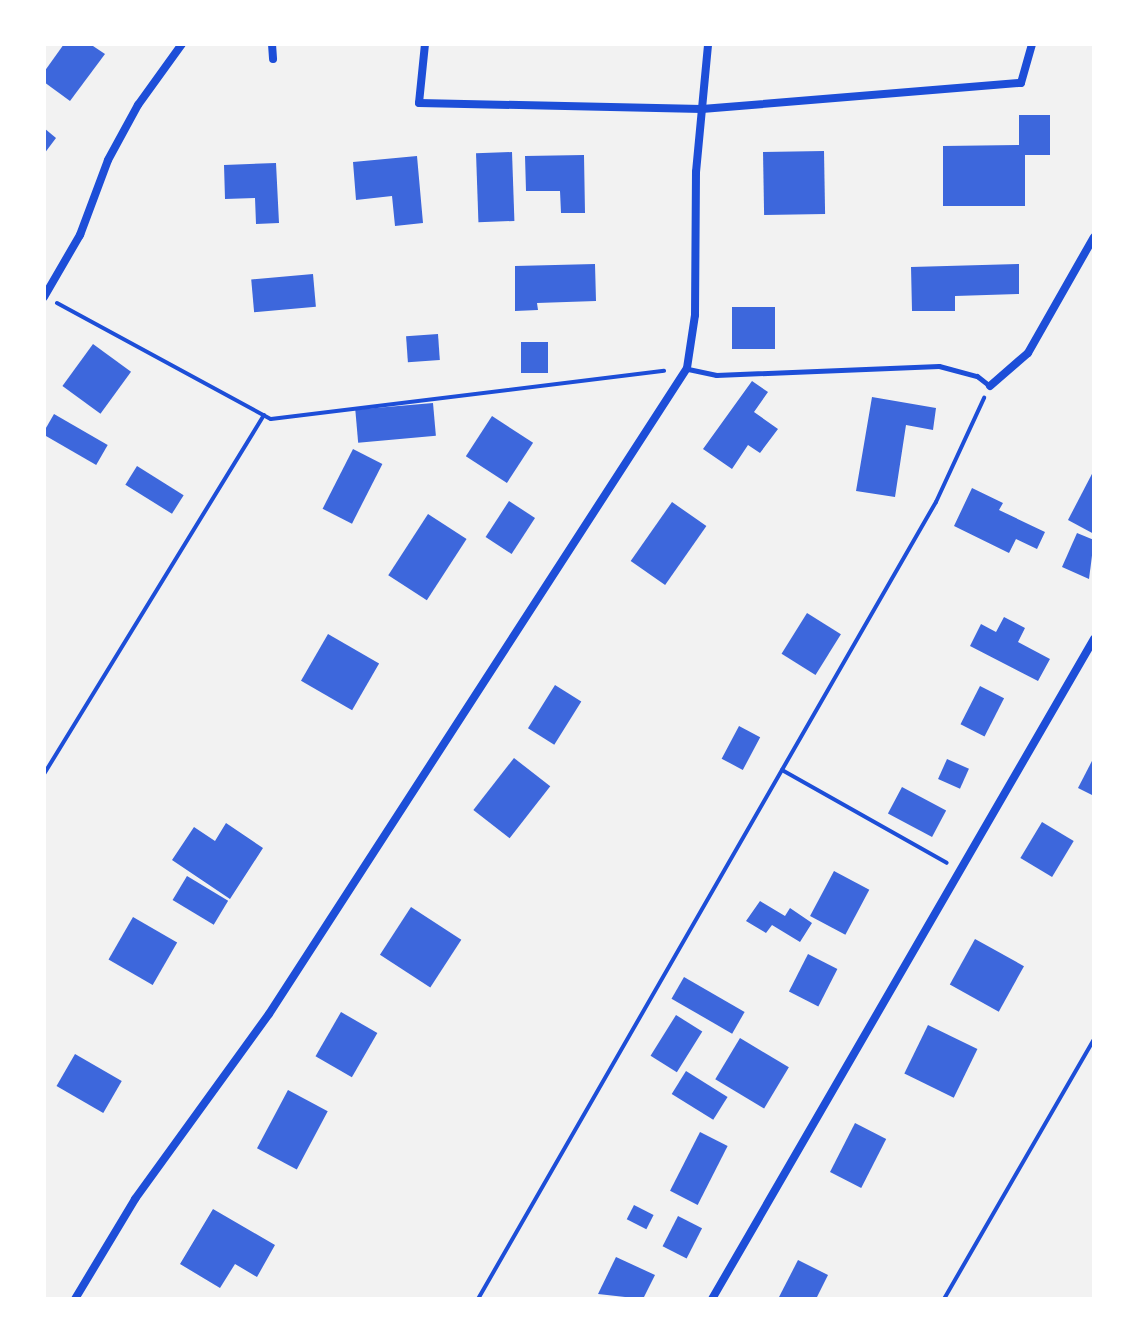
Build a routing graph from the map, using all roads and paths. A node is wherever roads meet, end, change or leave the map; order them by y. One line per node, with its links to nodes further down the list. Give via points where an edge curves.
1 (182, 44): 9 (street, via 123,133 80,235)
2 (272, 44): 6 (street)
3 (425, 44): 7 (street, via 419,103)
4 (708, 44): 7 (street)
5 (1032, 44): 7 (street, via 1021,83)
6 (273, 59)
7 (702, 109): 10 (street, via 695,315)
8 (1094, 237): 11 (street, via 1028,353)
9 (44, 296): 12 (path)
10 (687, 368): 11 (lane, via 716,375 939,366 977,376); 12 (path, via 271,419); 18 (street, via 277,1001 135,1199)
11 (990, 386): 14 (path, via 936,502)
12 (264, 415): 15 (path)
13 (1094, 639): 16 (street)
14 (782, 770): 16 (path); 19 (path)
15 (44, 774)
16 (960, 870): 20 (street)
17 (1094, 1039): 21 (path)
18 (75, 1299)
19 (478, 1299)
20 (712, 1299)
21 (944, 1299)

